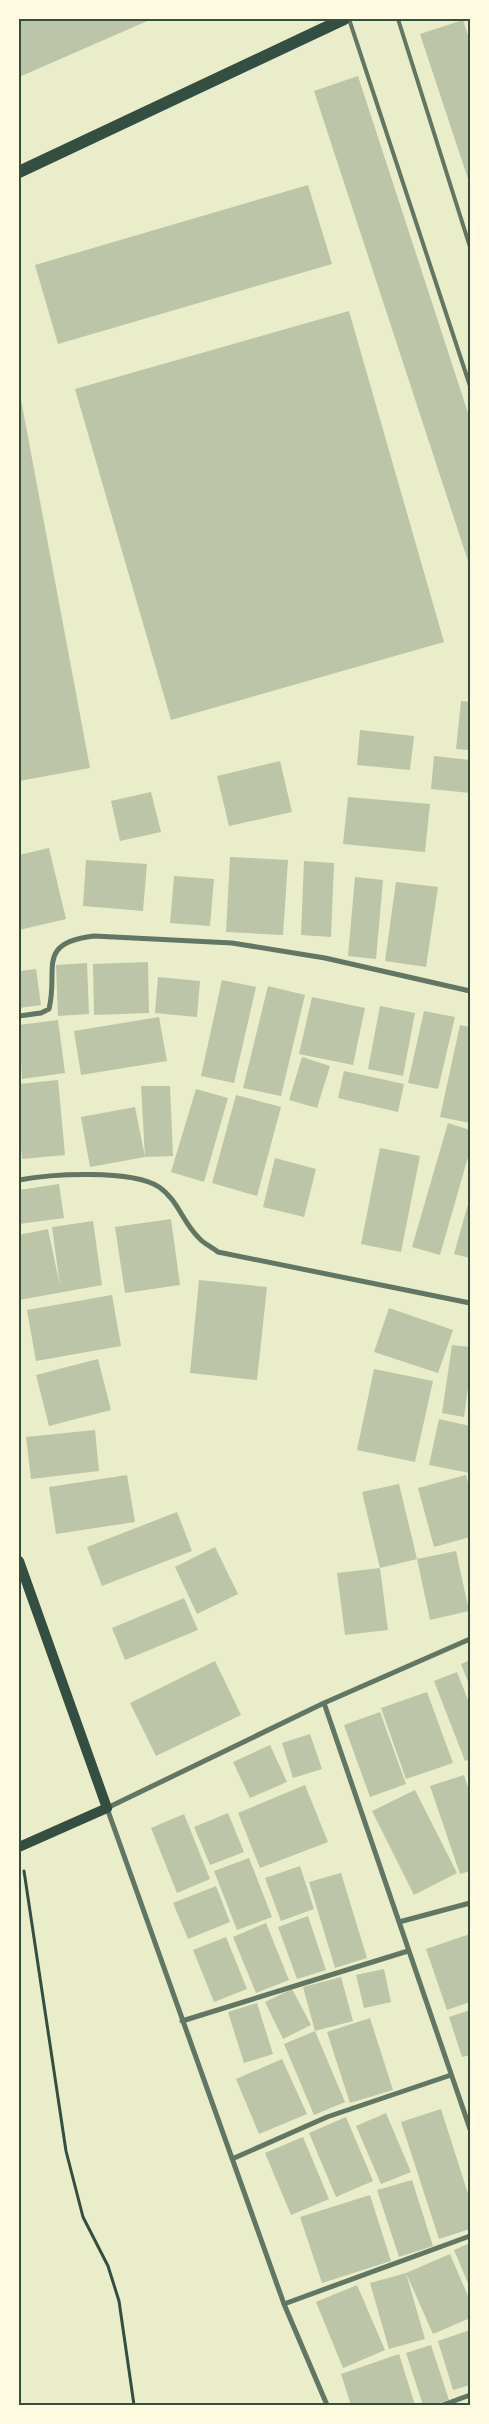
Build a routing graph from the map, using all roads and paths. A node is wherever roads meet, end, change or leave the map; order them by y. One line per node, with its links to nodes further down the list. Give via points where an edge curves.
1 (344, 19): 4 (main road)
2 (349, 19): 6 (lane)
3 (398, 19): 5 (lane)
4 (19, 172)
5 (470, 246)
6 (470, 386)
7 (470, 991): 8 (street, via 324,958 232,943 94,936 73,938 56,952 51,962 49,1008 41,1013)
8 (19, 1016)
9 (19, 1180): 10 (street, via 40,1176 132,1176 159,1187 177,1206 198,1238 218,1252)
10 (470, 1304)
11 (19, 1561): 14 (main road)
12 (470, 1639): 13 (street)
13 (324, 1703): 14 (street); 17 (street)
14 (107, 1808): 15 (main road); 19 (street)
15 (20, 1847): 26 (path, via 66,2150 83,2217 108,2266 119,2301)
16 (470, 1903): 17 (street)
17 (399, 1922): 18 (street)
18 (408, 1951): 19 (street); 20 (street)
19 (182, 2021): 22 (street)
20 (451, 2075): 21 (street); 22 (street, via 328,2117)
21 (470, 2129)
22 (232, 2159): 24 (street)
23 (470, 2236): 24 (street)
24 (284, 2304): 27 (street)
25 (470, 2395): 28 (street)
26 (134, 2405)
27 (327, 2405)
28 (443, 2405)

